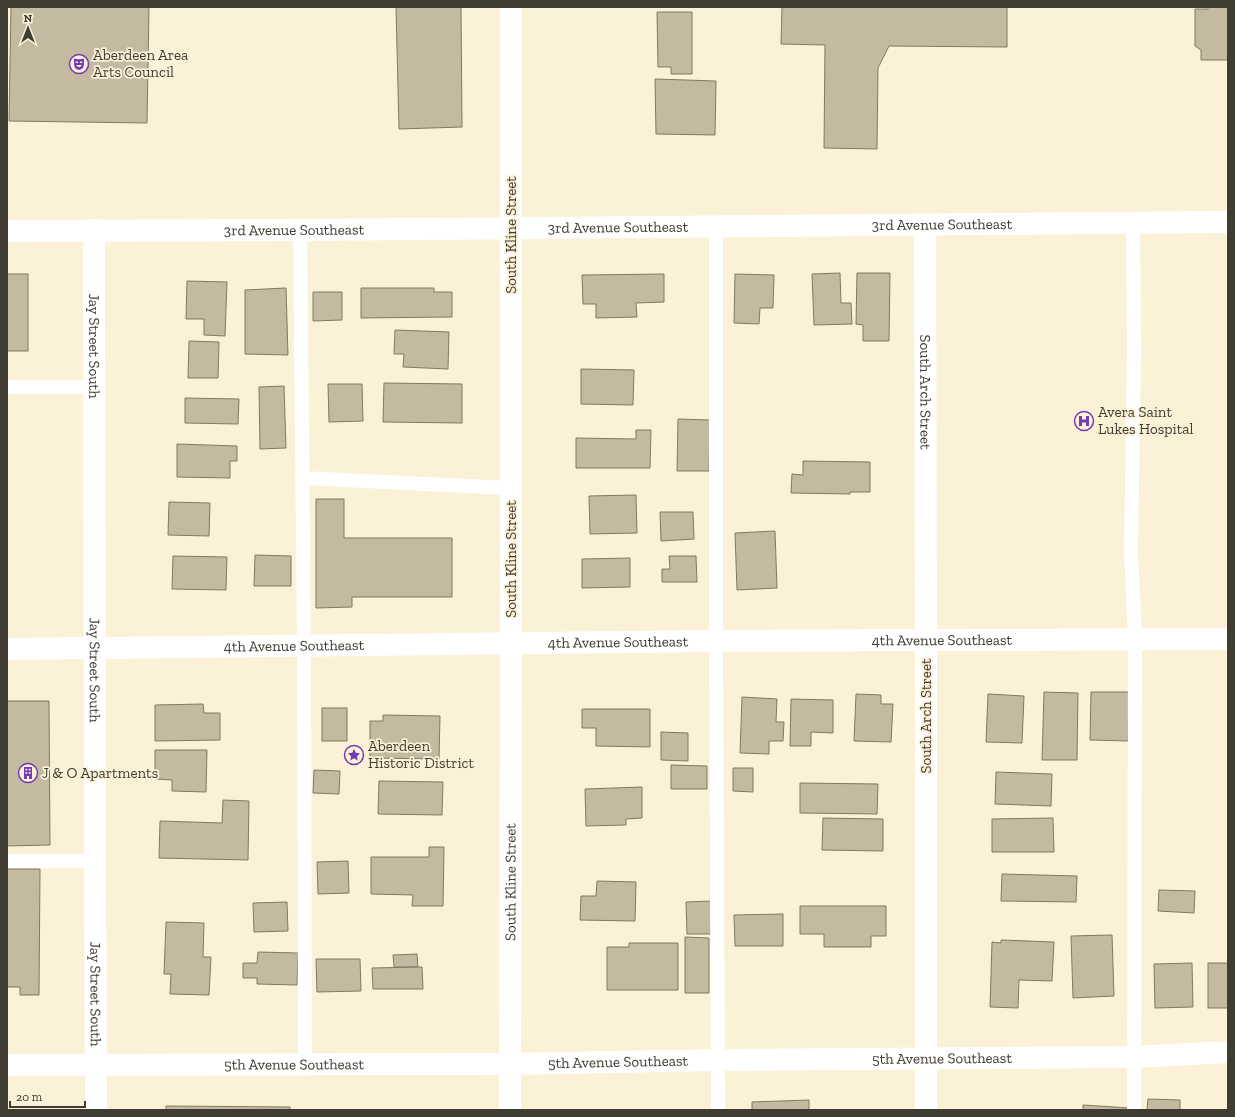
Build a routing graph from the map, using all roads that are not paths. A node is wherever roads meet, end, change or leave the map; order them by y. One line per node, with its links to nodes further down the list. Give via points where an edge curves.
1 (511, 7): 6 (street, South Kline Street)
2 (1228, 222): 3 (street, 3rd Avenue Southeast)
3 (1133, 223): 4 (street, 3rd Avenue Southeast); 14 (lane, via 1131,553)
4 (925, 225): 5 (street, 3rd Avenue Southeast); 17 (street, South Arch Street)
5 (716, 226): 6 (street, 3rd Avenue Southeast); 16 (lane)
6 (511, 229): 8 (street, 3rd Avenue Southeast); 13 (street, South Kline Street)
7 (94, 230): 8 (street, 3rd Avenue Southeast); 9 (street, 3rd Avenue Southeast); 11 (street, Jay Street South)
8 (300, 230): 12 (lane)
9 (7, 231)
10 (7, 387): 11 (lane)
11 (95, 387): 21 (street, Jay Street South)
12 (302, 478): 13 (lane); 19 (lane)
13 (512, 488): 18 (street, South Kline Street)
14 (1135, 639): 15 (street, 4th Avenue Southeast); 17 (street, 4th Avenue Southeast); 25 (lane)
15 (1228, 639)
16 (716, 641): 17 (street, 4th Avenue Southeast); 18 (street, 4th Avenue Southeast); 27 (lane)
17 (926, 641): 26 (street, South Arch Street)
18 (512, 644): 19 (street, 4th Avenue Southeast); 30 (street, South Kline Street)
19 (304, 646): 21 (street, 4th Avenue Southeast); 29 (lane)
20 (7, 649): 21 (street, 4th Avenue Southeast)
21 (94, 649): 23 (street, Jay Street South)
22 (7, 860): 23 (lane)
23 (95, 861): 28 (street, Jay Street South)
24 (1228, 1052): 25 (street, 5th Avenue Southeast)
25 (1134, 1057): 26 (street, 5th Avenue Southeast); 36 (lane)
26 (926, 1058): 27 (street, 5th Avenue Southeast); 35 (street, South Arch Street)
27 (718, 1060): 30 (street, 5th Avenue Southeast); 34 (lane)
28 (97, 1064): 29 (street, 5th Avenue Southeast); 31 (street, 5th Avenue Southeast); 32 (street, Jay Street South)
29 (304, 1064): 30 (street, 5th Avenue Southeast)
30 (510, 1064): 33 (street, South Kline Street)
31 (7, 1065)
32 (96, 1110)
33 (510, 1110)
34 (718, 1110)
35 (926, 1110)
36 (1134, 1110)

